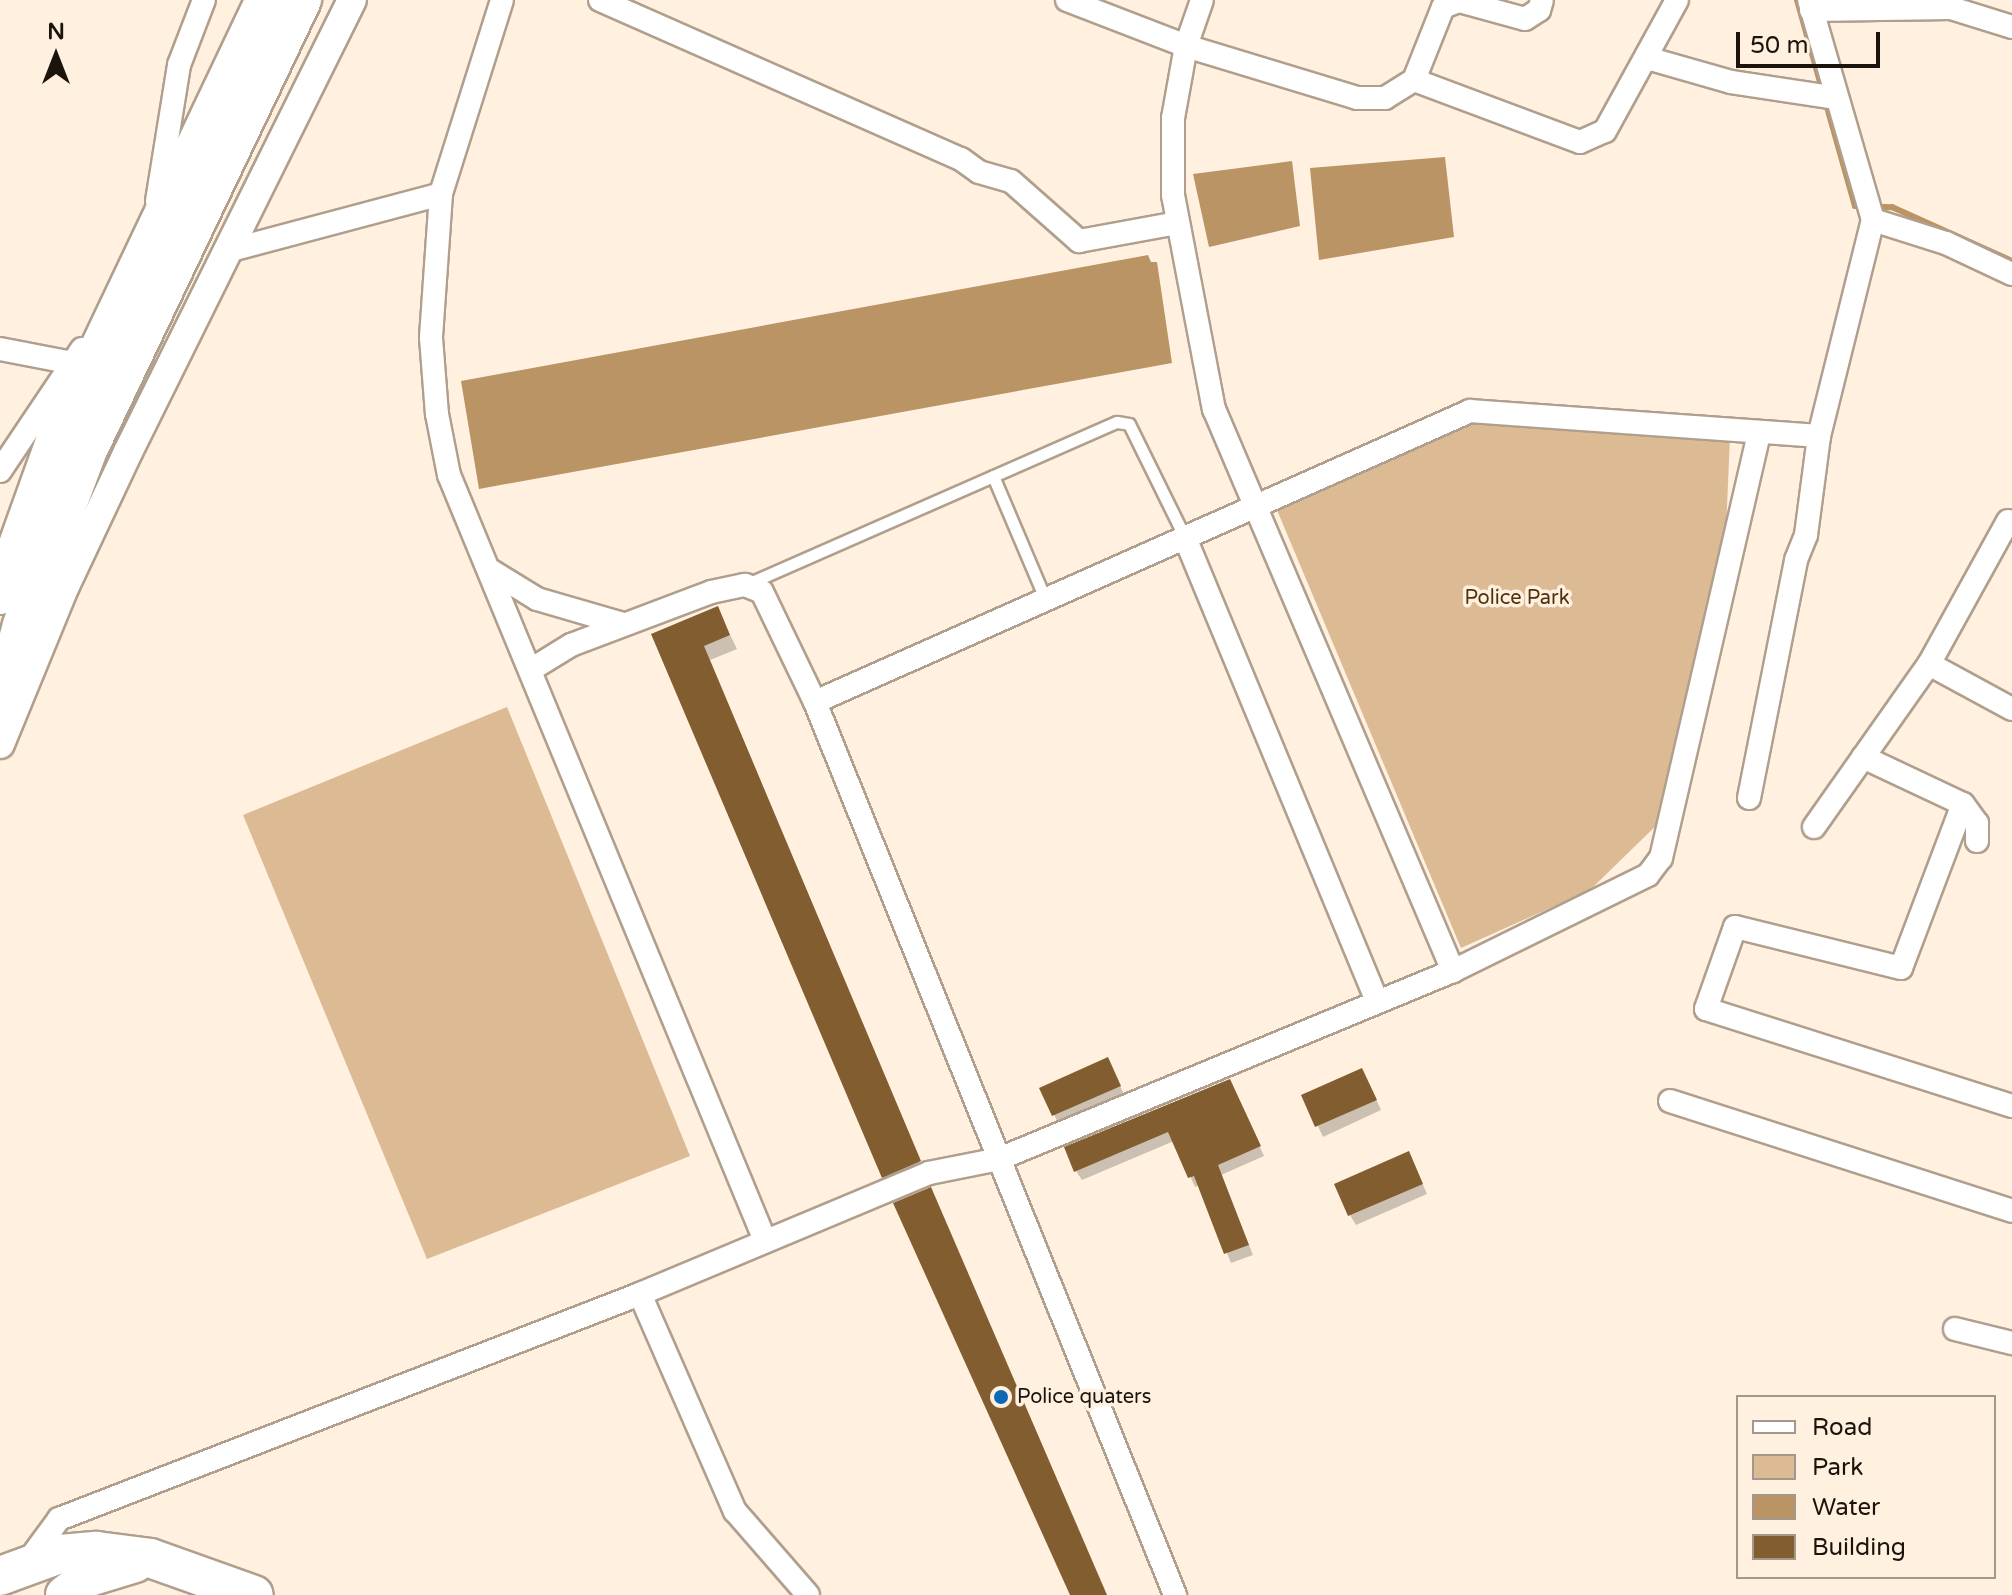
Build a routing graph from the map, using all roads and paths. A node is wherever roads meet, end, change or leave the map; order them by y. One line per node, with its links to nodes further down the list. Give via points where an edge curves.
1 (204, 0): 20 (street, via 179,65)
2 (265, 0): 20 (highway)
3 (302, 0): 42 (highway, via 87,452 22,625)
4 (352, 0): 21 (street)
5 (502, 0): 17 (street)
6 (600, 0): 19 (street, via 961,159 979,172 1011,181 1079,241)
7 (1067, 0): 13 (street)
8 (1202, 0): 13 (street)
9 (1542, 0): 15 (street, via 1539,10 1525,19 1459,1 1443,7)
10 (1677, 0): 14 (street)
11 (1810, 5): 12 (street, via 1951,8); 16 (street)
12 (2012, 27)
13 (1186, 46): 15 (street, via 1357,98 1385,98); 19 (street, via 1173,118)
14 (1647, 58): 15 (street, via 1605,131 1580,142); 16 (street, via 1731,82)
15 (1414, 80)
16 (1837, 98): 18 (street)
17 (441, 194): 21 (street); 34 (street, via 431,338 437,414 449,475)
18 (1873, 220): 22 (street, via 1946,243); 27 (street)
19 (1177, 223): 30 (street, via 1214,409)
20 (145, 248): 24 (street); 26 (highway)
21 (231, 250): 44 (street, via 64,588)
22 (2012, 274)
23 (0, 349): 24 (street)
24 (73, 363): 28 (street)
25 (1759, 432): 27 (street); 30 (street, via 1470,411); 50 (street, via 1661,858 1648,875)
26 (58, 436): 32 (highway, via 22,481); 36 (highway)
27 (1819, 436): 46 (street, via 1806,535 1796,560)
28 (0, 471)
29 (993, 476): 33 (lane, via 1117,422 1129,424); 35 (lane); 37 (lane)
30 (1254, 510): 33 (street); 50 (street)
31 (2008, 521): 39 (street)
32 (0, 526)
33 (1186, 540): 37 (street); 51 (street)
34 (490, 570): 38 (street, via 537,599); 40 (street)
35 (745, 585): 38 (street); 41 (street, via 762,592)
36 (0, 595)
37 (1046, 601): 41 (street)
38 (623, 624): 40 (street, via 571,645)
39 (1929, 664): 43 (street); 45 (street)
40 (532, 669): 56 (street)
41 (815, 702): 54 (street)
42 (0, 704)
43 (2012, 709)
44 (0, 744)
45 (1863, 757): 47 (street); 48 (street)
46 (1749, 798)
47 (1963, 804): 49 (street, via 1977,823); 53 (street, via 1901,968 1735,927 1706,1009)
48 (1814, 827)
49 (1977, 841)
50 (1453, 971): 51 (street)
51 (1377, 1001): 54 (street)
52 (1670, 1101): 55 (street)
53 (2012, 1106)
54 (999, 1159): 56 (street, via 929,1173); 65 (street)
55 (2012, 1211)
56 (764, 1238): 57 (street)
57 (640, 1294): 61 (street, via 59,1519); 64 (street, via 735,1511)
58 (1955, 1329): 59 (street)
59 (2012, 1343)
60 (150, 1558): 61 (highway, via 97,1551); 62 (highway, via 89,1577); 63 (highway)
61 (13, 1570)
62 (65, 1595)
63 (254, 1595)
64 (808, 1595)
65 (1175, 1595)

